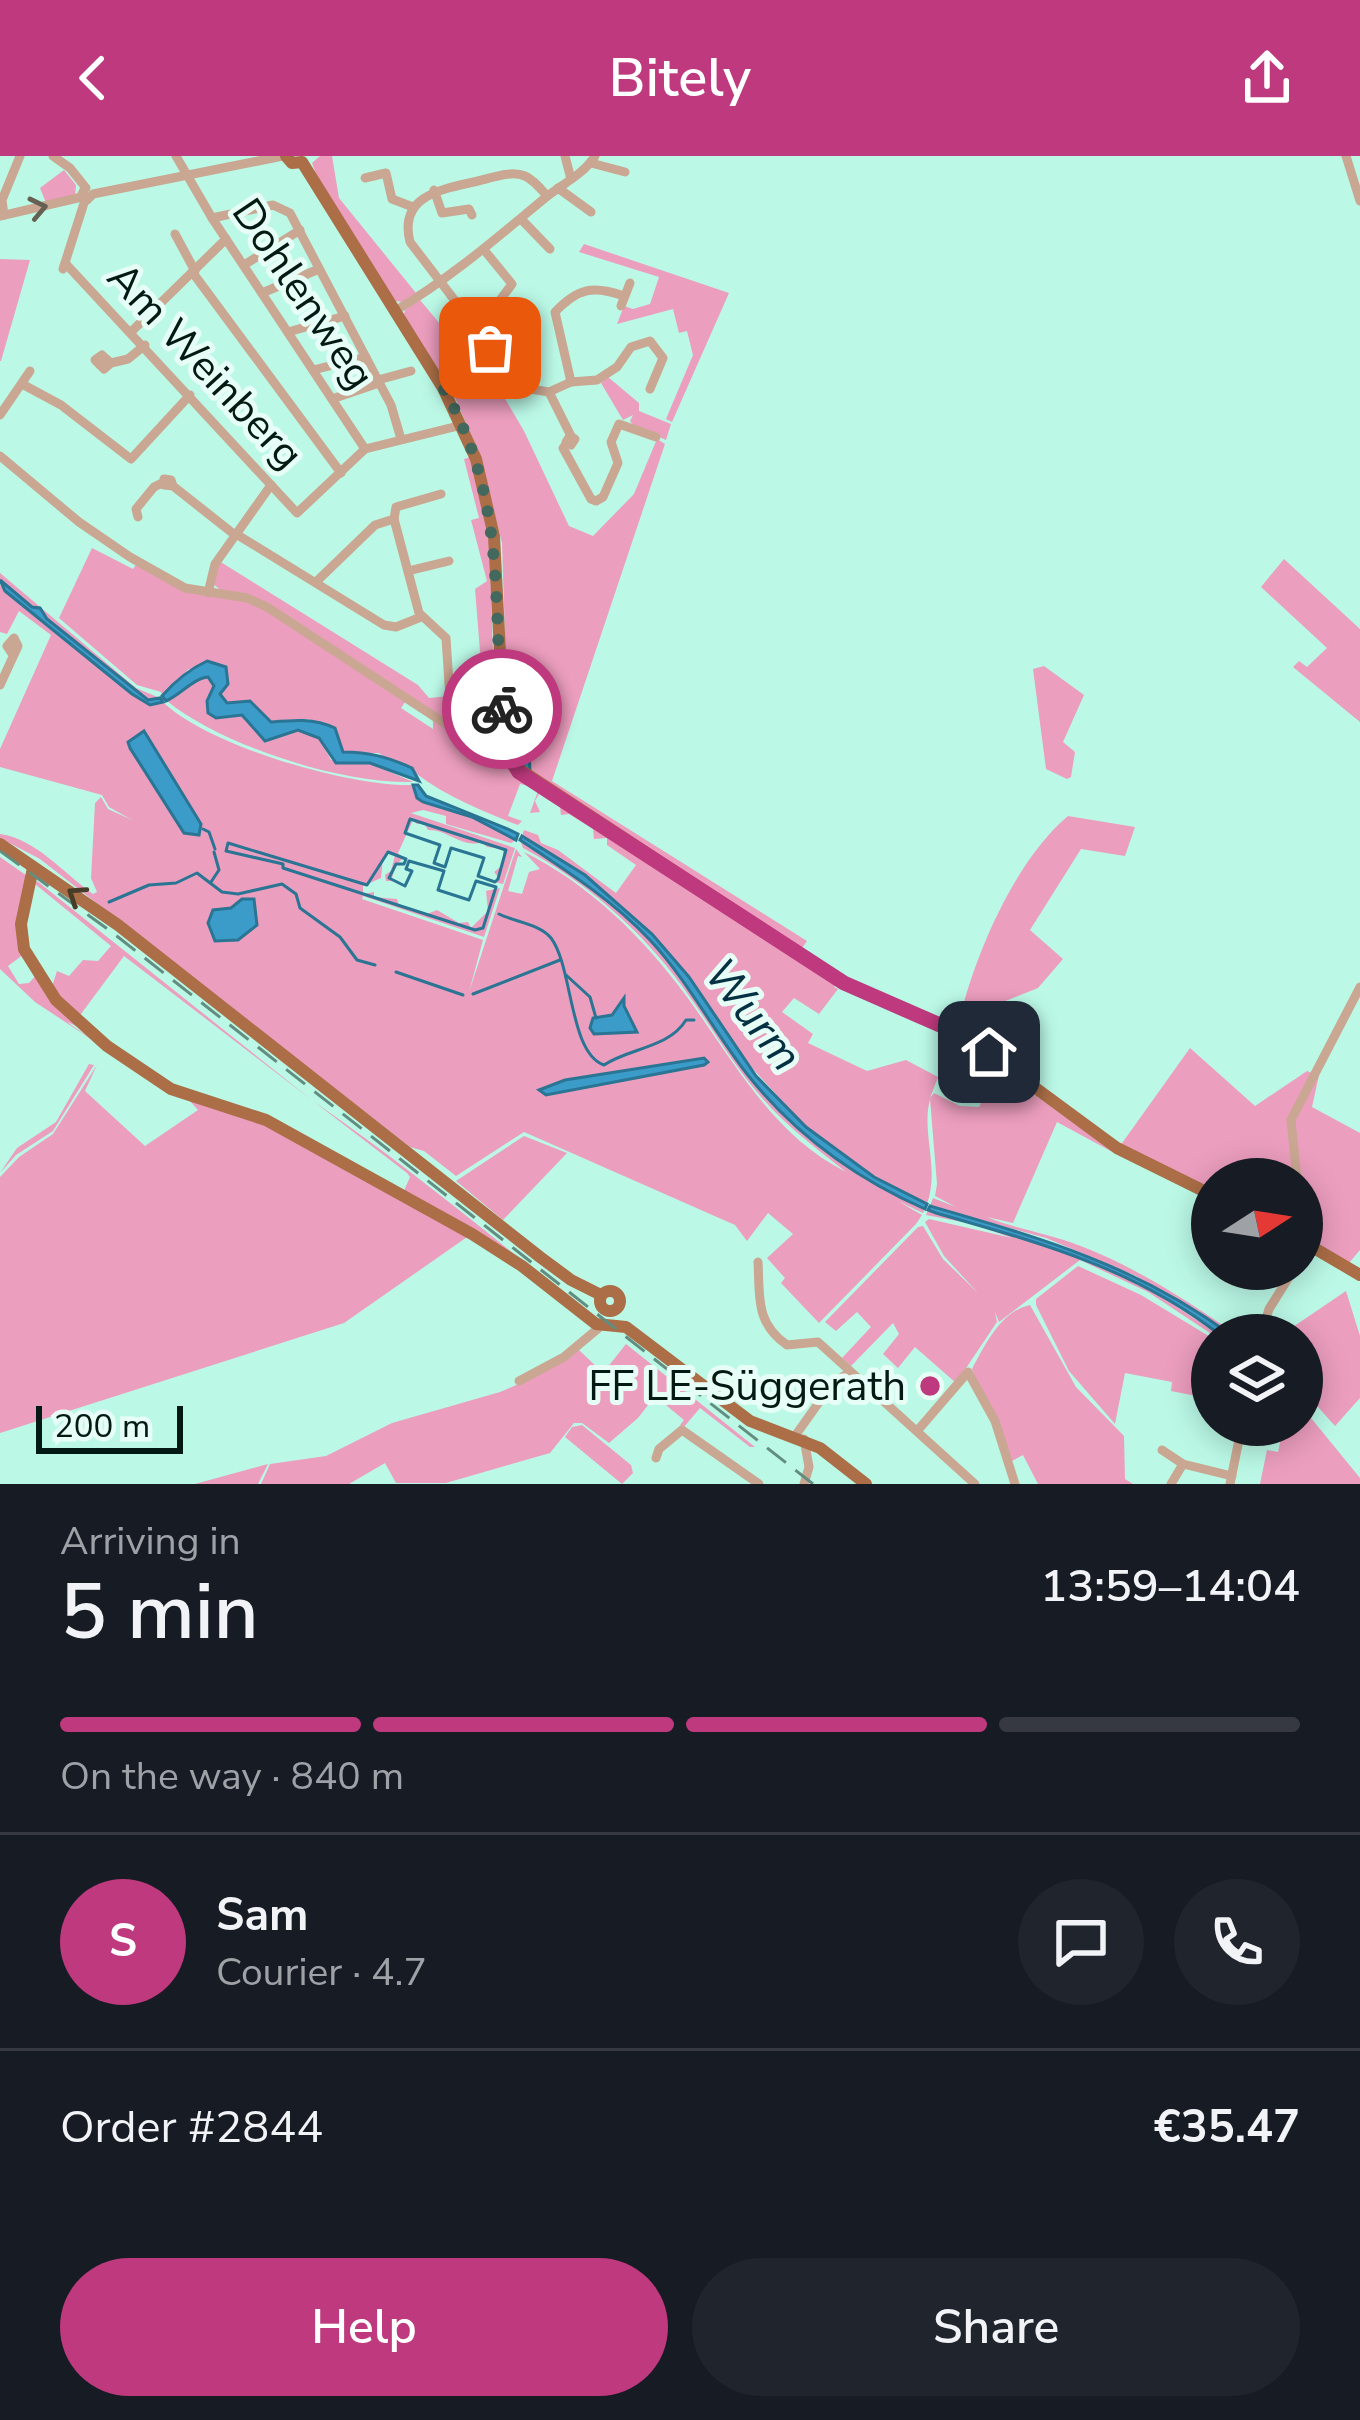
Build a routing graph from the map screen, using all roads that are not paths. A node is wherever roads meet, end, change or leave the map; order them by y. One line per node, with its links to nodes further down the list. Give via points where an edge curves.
1 (20, 156): 21 (street)
2 (53, 156): 15 (street)
3 (176, 156): 10 (street, Dohlenweg)
4 (284, 156): 7 (main road); 10 (street)
5 (565, 156): 12 (street)
6 (1346, 156): 17 (street)
7 (304, 159): 35 (main road)
8 (593, 160): 9 (street); 12 (street)
9 (626, 172)
10 (186, 176): 15 (street); 22 (street, Dohlenweg)
11 (365, 178): 18 (street, via 386,173 391,198)
12 (571, 179): 13 (street)
13 (557, 188): 16 (street); 19 (street)
14 (434, 190): 16 (street, via 513,174); 18 (street); 20 (street, via 442,213)
15 (86, 195): 21 (street, one-way to 15); 39 (street, Am Weinberg, via 64,266)
16 (547, 196): 23 (street)
17 (1360, 201)
18 (413, 207): 33 (street, via 410,242)
19 (590, 212)
20 (472, 215)
21 (2, 216)
22 (212, 218): 24 (street, via 278,206); 26 (street, Dohlenweg)
23 (521, 219): 27 (street); 28 (street)
24 (299, 230): 29 (street); 30 (street)
25 (175, 234): 31 (street)
26 (226, 239): 29 (street, Dohlenweg); 31 (street)
27 (550, 249)
28 (485, 251): 33 (street); 36 (street, via 512,284 498,303)
29 (244, 265): 34 (street, Dohlenweg)
30 (320, 268): 34 (street); 37 (street)
31 (194, 272): 39 (street); 63 (street)
32 (630, 283): 48 (street, via 622,301 597,287 555,312)
33 (441, 284): 35 (street); 38 (street, via 470,319)
34 (262, 293): 40 (street, Dohlenweg)
35 (394, 311): 50 (main road)
36 (508, 314)
37 (345, 316): 40 (street); 42 (street)
38 (464, 324)
39 (132, 332): 41 (street, Am Weinberg)
40 (288, 332): 44 (street, Dohlenweg)
41 (145, 345): 43 (street); 54 (street, Am Weinberg)
42 (365, 357): 44 (street); 47 (street)
43 (111, 363)
44 (313, 370): 55 (street, Dohlenweg)
45 (30, 371): 49 (street)
46 (411, 371): 47 (street)
47 (379, 382): 55 (street); 59 (street)
48 (571, 382): 51 (street, via 598,379 631,347 650,341 663,358); 53 (street)
49 (22, 384): 52 (street); 54 (street, via 131,459)
50 (443, 388): 53 (street, via 497,345 530,389); 57 (main road)
51 (650, 389)
52 (5, 392): 56 (street)
53 (550, 392): 58 (street, via 569,440 563,448 594,501 618,463 610,442 619,424)
54 (190, 395): 64 (street, Am Weinberg)
55 (332, 399): 60 (street, Dohlenweg)
56 (0, 415)
57 (464, 424): 59 (street); 77 (main road, via 494,536)
58 (656, 437)
59 (401, 439): 60 (street)
60 (365, 449): 63 (street)
61 (3, 458): 62 (street); 72 (street, via 118,550)
62 (0, 472)
63 (340, 473): 64 (street, Am Weinberg, via 297,513)
64 (271, 485): 68 (street)
65 (441, 494): 67 (street, via 396,506)
66 (138, 517): 68 (street, via 154,486 168,485)
67 (394, 519): 70 (street); 71 (street, via 375,525)
68 (236, 534): 71 (street); 72 (street, via 212,568)
69 (449, 561): 70 (street)
70 (408, 571): 73 (street)
71 (316, 582): 73 (street, via 388,626)
72 (208, 593): 76 (street, via 267,608)
73 (421, 617): 76 (street, via 446,638)
74 (13, 655): 75 (street)
75 (0, 686)
76 (452, 729): 77 (street, via 487,752)
77 (505, 750): 82 (main road, via 519,772 863,994 965,1036 1118,1148)
78 (0, 844): 79 (main road)
79 (33, 868): 86 (main road, one-way to 79, via 571,1280 118,925); 87 (main road, via 24,949 56,1000 95,1036 171,1089 284,1129)
80 (1360, 987): 81 (street, via 1291,1120)
81 (1295, 1158)
82 (1191, 1184)
83 (1323, 1256): 85 (main road)
84 (758, 1262): 88 (street, via 758,1301 770,1332 787,1345 818,1342)
85 (1360, 1275)
86 (601, 1295): 87 (main road); 87 (main road, via 620,1288)
87 (613, 1322): 89 (street); 91 (main road, via 750,1421)
88 (850, 1372): 90 (street); 91 (street, via 832,1384)
89 (519, 1381)
90 (918, 1430): 97 (street, via 962,1469); 102 (street, via 968,1372)
91 (800, 1438): 99 (street, via 809,1467); 100 (main road)
92 (1238, 1446): 96 (street)
93 (1162, 1450): 95 (street)
94 (656, 1458): 98 (street, via 682,1430)
95 (1183, 1464): 96 (street); 103 (street)
96 (1231, 1480)
97 (962, 1481): 101 (street)
98 (759, 1484)
99 (804, 1484)
100 (866, 1484)
101 (974, 1484)
102 (1015, 1484)
103 (1171, 1484)

